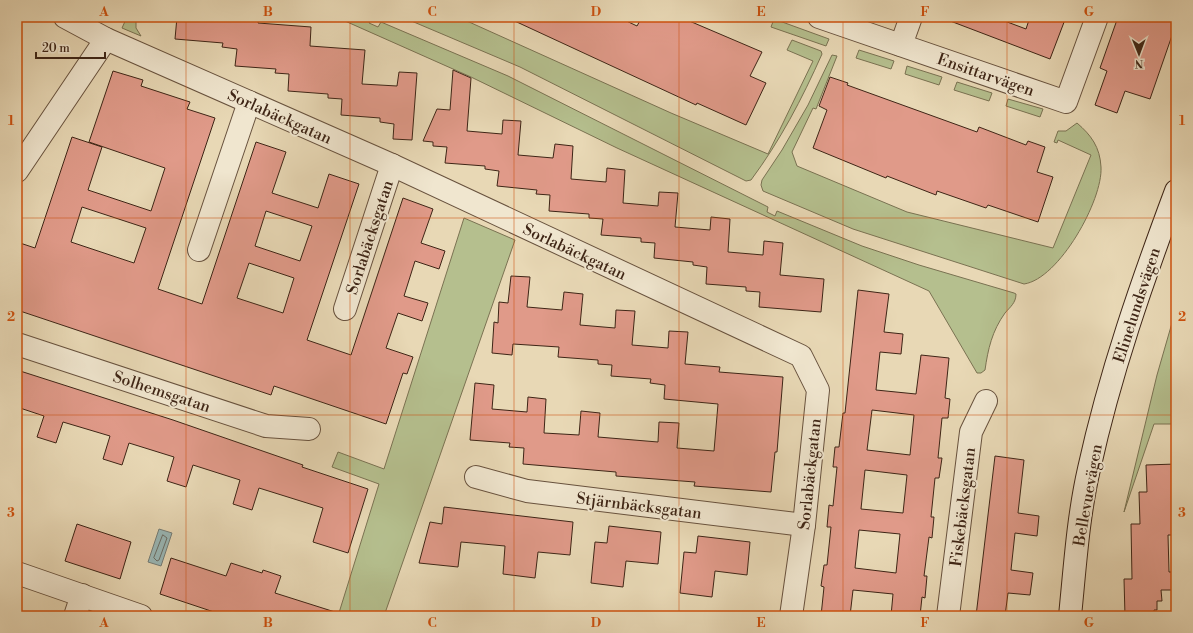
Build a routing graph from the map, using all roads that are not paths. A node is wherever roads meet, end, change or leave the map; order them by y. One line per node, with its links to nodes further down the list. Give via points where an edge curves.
1 (65, 17): 5 (street, Sorlabäckgatan)
2 (819, 17): 6 (street, Ensittarvägen)
3 (912, 17): 6 (street)
4 (1097, 17): 6 (street, Ensittarvägen, via 1066,102)
5 (106, 39): 7 (street, Sorlabäckgatan); 9 (street)
6 (901, 45)
7 (249, 102): 8 (street, Sorlabäckgatan); 11 (street)
8 (392, 165): 12 (street, Sorlabäcksgatan); 18 (street, Sorlabäckgatan, via 801,356 818,390)
9 (17, 171)
10 (1176, 191): 14 (street, Elinelundsvägen, via 1141,284)
11 (199, 250)
12 (345, 309)
13 (17, 344): 16 (street, Solhemsgatan, via 266,426)
14 (1113, 375): 25 (street, Bellevuevägen, via 1080,516)
15 (986, 401): 24 (street, Fiskebäcksgatan, via 972,432)
16 (309, 430)
17 (476, 477): 18 (street, Stjärnbäcksgatan, via 527,491)
18 (804, 525): 23 (street, Sorlabäckgatan)
19 (17, 573): 20 (street)
20 (82, 595): 21 (street); 22 (street)
21 (75, 616)
22 (141, 616)
23 (791, 616)
24 (948, 616)
25 (1070, 616)

